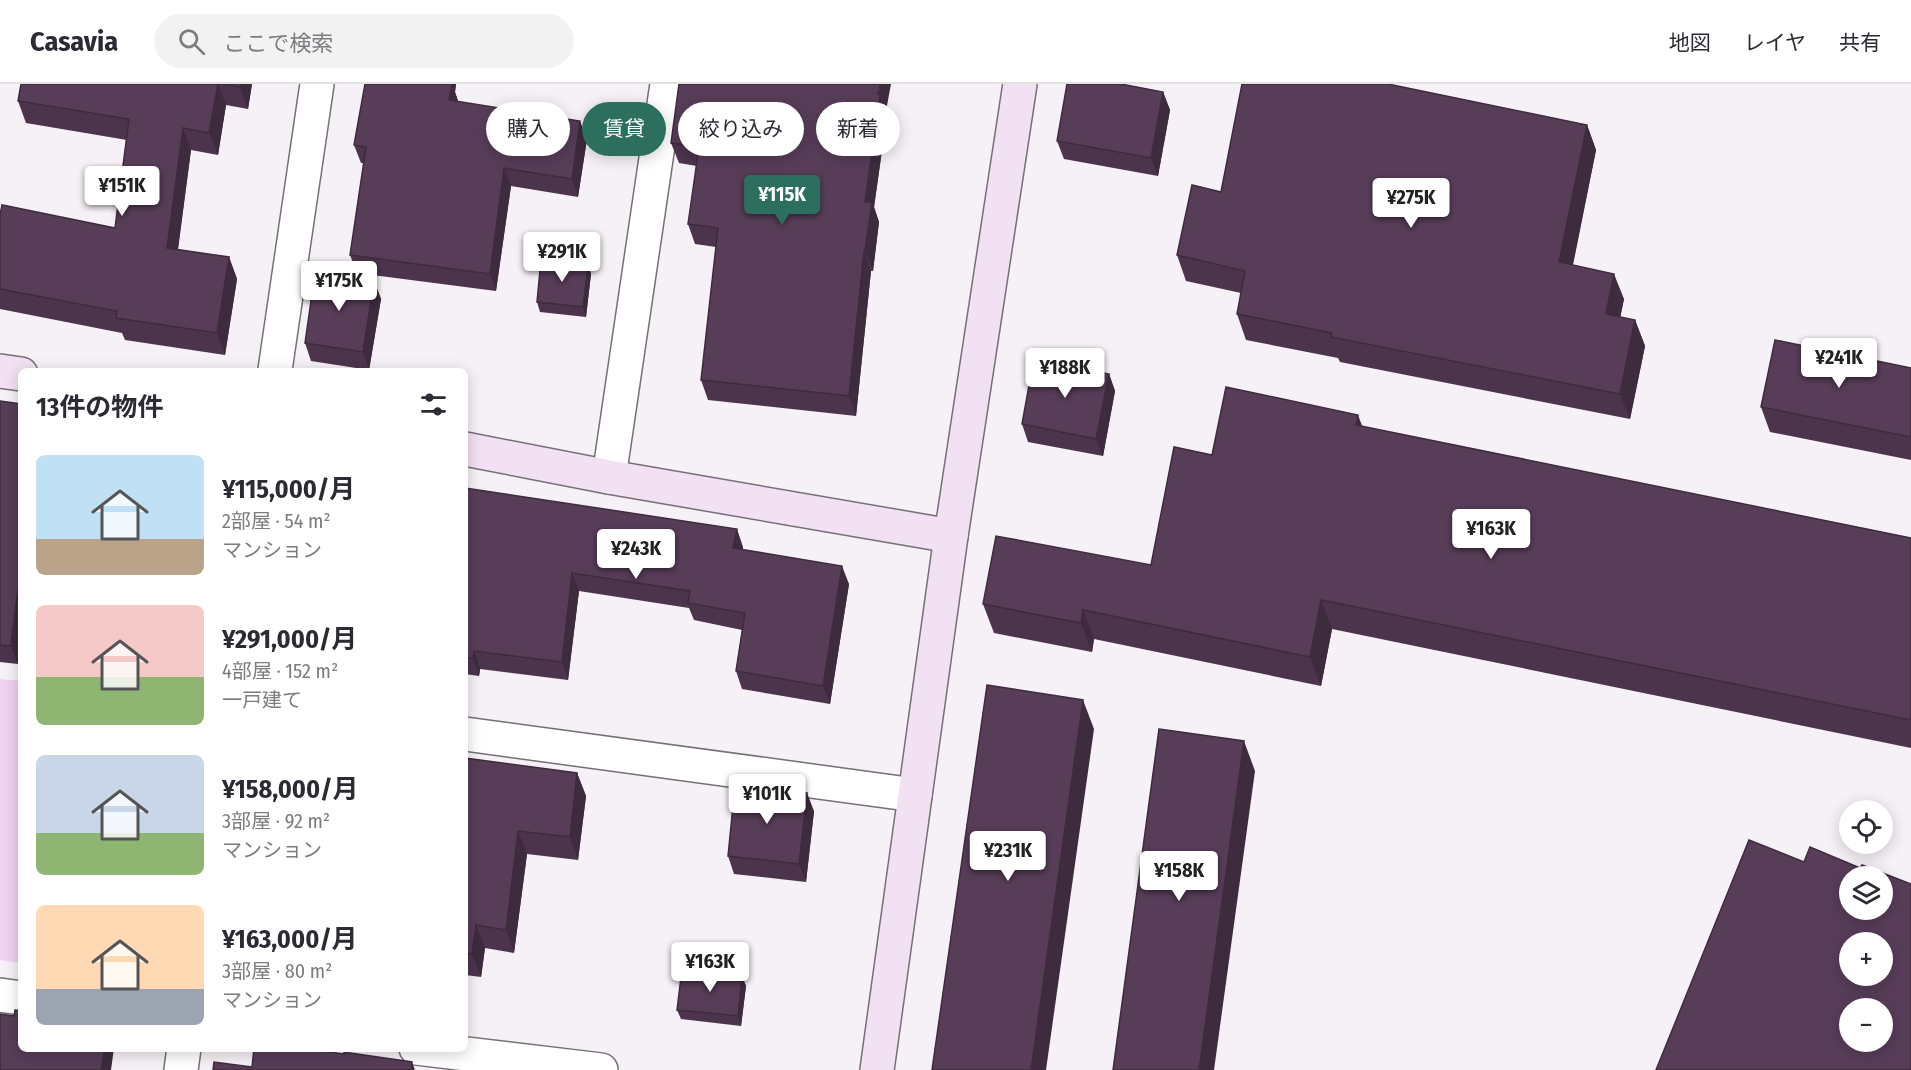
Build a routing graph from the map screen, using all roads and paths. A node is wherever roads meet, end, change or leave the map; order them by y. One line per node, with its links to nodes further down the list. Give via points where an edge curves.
1 (317, 84): 4 (street)
2 (667, 84): 8 (street)
3 (1020, 84): 9 (street)
4 (275, 368)
5 (0, 371): 6 (street)
6 (18, 374)
7 (468, 450): 8 (street)
8 (609, 477): 9 (street)
9 (951, 536): 11 (street)
10 (468, 734): 11 (street)
11 (915, 795): 19 (street)
12 (0, 995): 13 (street)
13 (18, 998)
14 (183, 1052): 17 (street)
15 (440, 1052): 16 (street)
16 (524, 1066): 18 (street)
17 (181, 1070)
18 (601, 1070)
19 (877, 1070)

